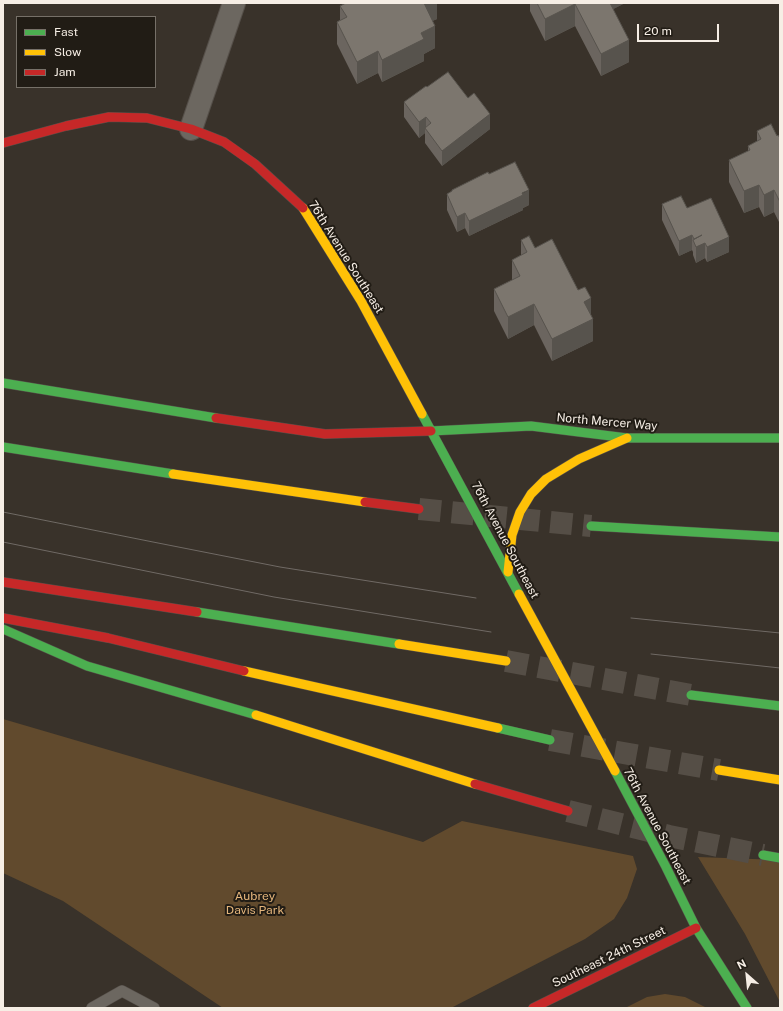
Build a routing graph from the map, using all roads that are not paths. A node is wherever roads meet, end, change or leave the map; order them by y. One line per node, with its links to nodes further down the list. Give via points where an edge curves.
1 (234, 3): 2 (street)
2 (191, 130): 3 (main road, 76th Avenue Southeast, via 147,118 108,117); 5 (main road, 76th Avenue Southeast, via 224,142 255,164 304,209 361,301)
3 (3, 143)
4 (3, 382): 5 (main road, North Mercer Way, via 325,434)
5 (432, 431): 6 (main road, North Mercer Way, via 531,426); 12 (main road, 76th Avenue Southeast)
6 (627, 438): 7 (main road, North Mercer Way); 12 (main road, via 579,459 546,480 531,494 520,512 512,535)
7 (780, 438)
8 (3, 447): 9 (main road)
9 (419, 509)
10 (591, 526): 11 (main road)
11 (780, 537)
12 (508, 572): 25 (main road, 76th Avenue Southeast)
13 (3, 582): 16 (main road)
14 (3, 618): 19 (main road, via 108,638)
15 (3, 629): 22 (main road, via 87,666 244,711)
16 (506, 660)
17 (691, 695): 18 (main road)
18 (780, 706)
19 (550, 740)
20 (719, 770): 21 (main road)
21 (780, 780)
22 (568, 811)
23 (763, 856): 24 (main road)
24 (780, 858)
25 (696, 928): 26 (main road, Southeast 24th Street); 30 (main road, 76th Avenue Southeast)
26 (554, 1003): 29 (main road, Southeast 24th Street)
27 (92, 1008): 28 (lane, via 122,991)
28 (154, 1008)
29 (533, 1008)
30 (747, 1008)

